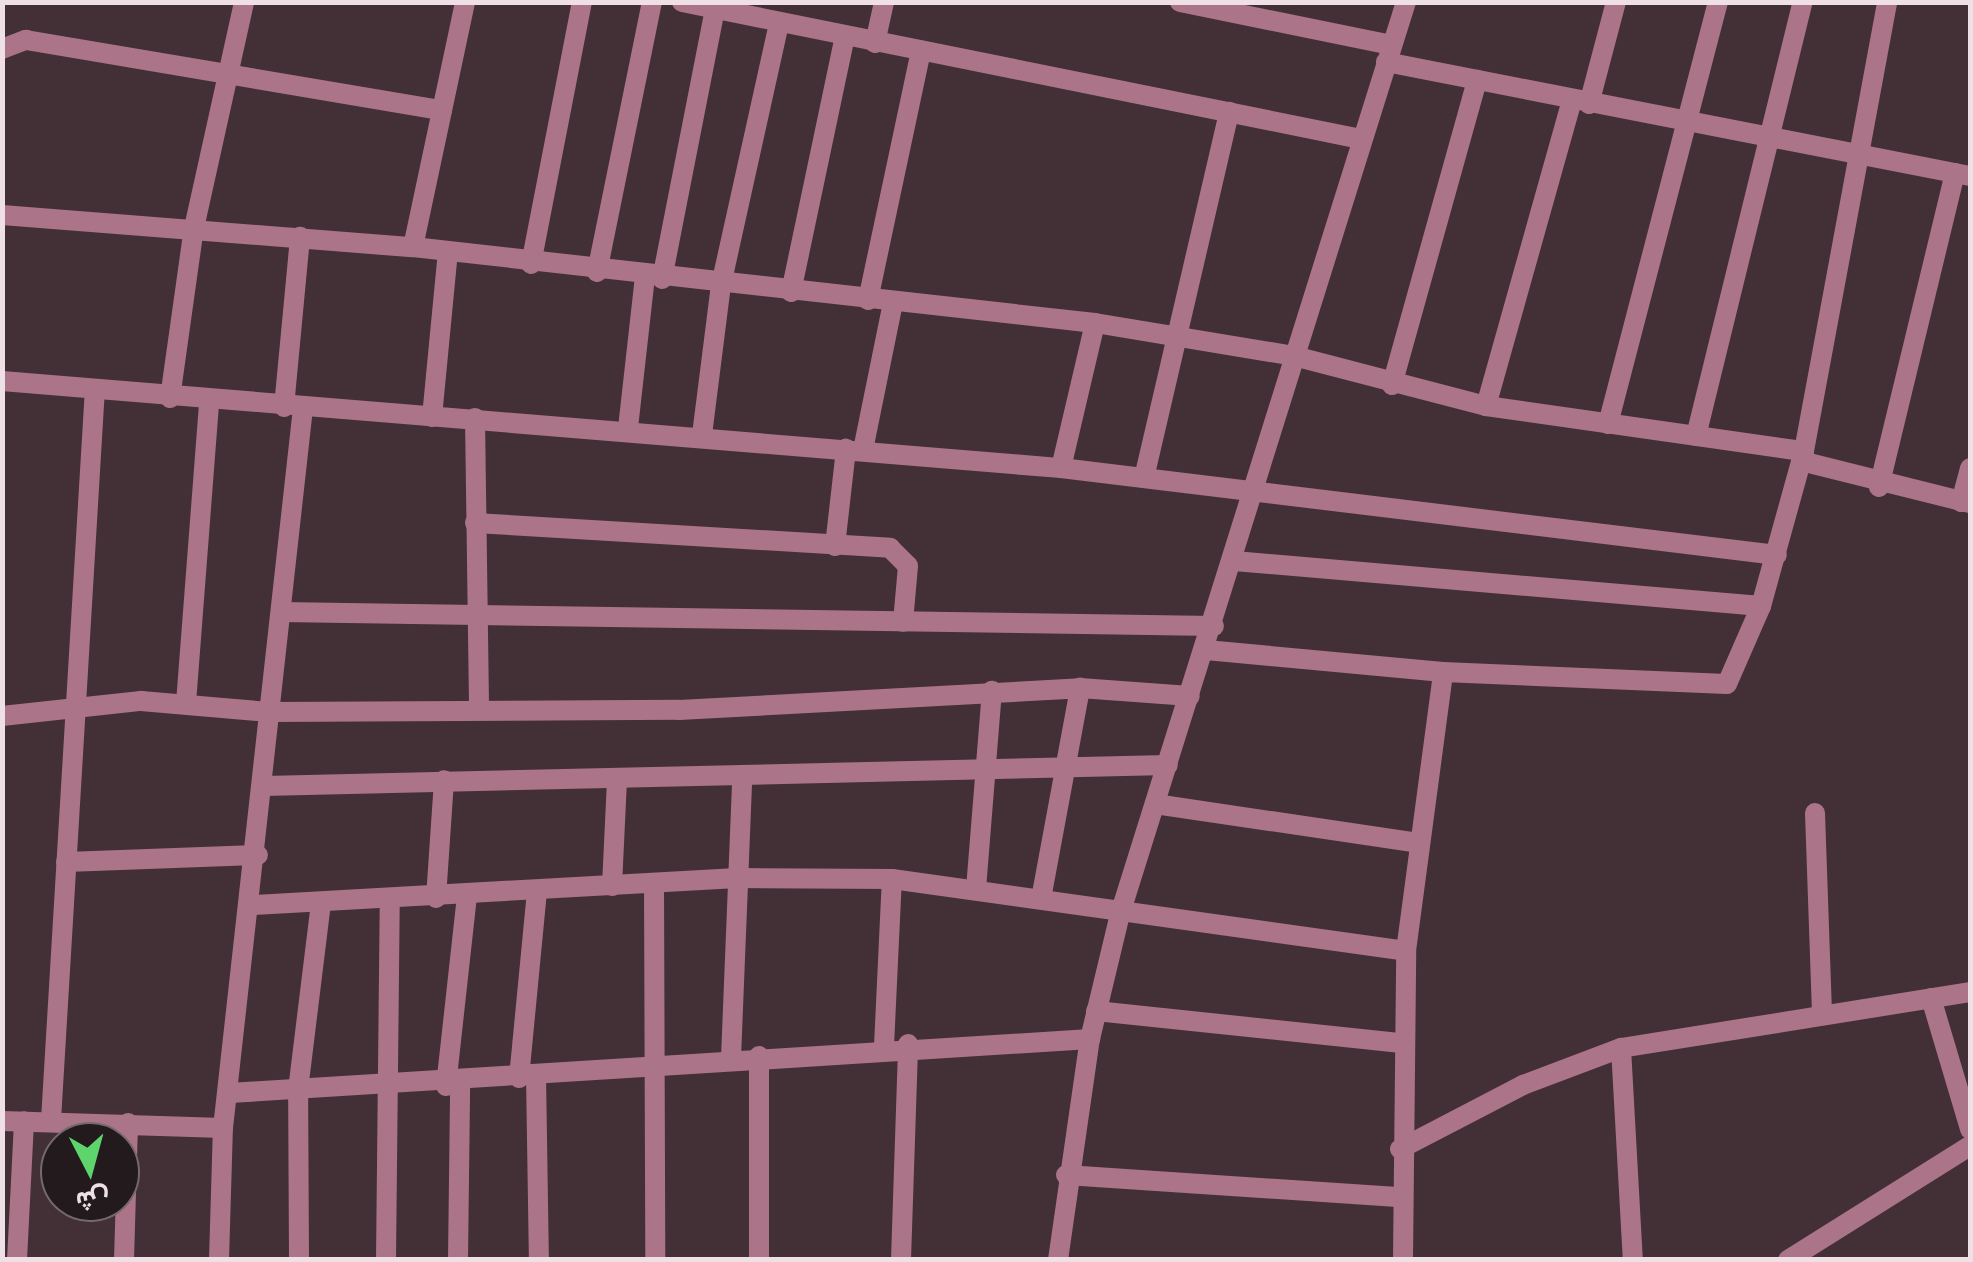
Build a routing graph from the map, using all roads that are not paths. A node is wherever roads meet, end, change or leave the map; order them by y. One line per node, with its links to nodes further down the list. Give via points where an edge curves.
1 (244, 2): 20 (street)
2 (465, 2): 23 (street)
3 (582, 2): 35 (street)
4 (652, 2): 36 (street)
5 (682, 2): 13 (street)
6 (884, 2): 16 (street)
7 (1180, 2): 19 (street)
8 (1406, 2): 19 (street)
9 (1616, 2): 22 (street)
10 (1718, 2): 25 (street)
11 (1803, 2): 27 (street)
12 (1887, 2): 28 (street)
13 (715, 10): 14 (street); 37 (street)
14 (779, 23): 15 (street); 38 (street)
15 (846, 36): 16 (street); 39 (street)
16 (876, 44): 18 (street)
17 (2, 49): 20 (street, via 26,40)
18 (921, 51): 24 (street); 40 (street)
19 (1388, 53): 21 (street); 26 (street)
20 (228, 74): 23 (street); 31 (street)
21 (1477, 80): 22 (street); 46 (street)
22 (1580, 102): 25 (street); 50 (street)
23 (442, 110): 33 (street)
24 (1228, 112): 26 (street); 43 (street)
25 (1685, 125): 27 (street); 54 (street)
26 (1361, 138): 44 (street)
27 (1768, 138): 28 (street); 57 (street)
28 (1857, 158): 29 (street); 59 (street)
29 (1963, 175): 63 (street)
30 (2, 215): 31 (street)
31 (194, 228): 32 (street); 48 (street)
32 (300, 237): 33 (street); 51 (street)
33 (413, 247): 34 (street)
34 (448, 252): 35 (street); 52 (street)
35 (531, 264): 36 (street)
36 (597, 272): 37 (street)
37 (653, 278): 38 (street); 55 (street)
38 (721, 285): 39 (street); 56 (street)
39 (791, 292): 40 (street)
40 (868, 300): 41 (street)
41 (893, 302): 42 (street); 58 (street)
42 (1095, 323): 43 (street); 60 (street)
43 (1174, 337): 44 (street); 62 (street)
44 (1294, 356): 46 (street); 64 (street)
45 (2, 382): 47 (street)
46 (1392, 385): 50 (street)
47 (95, 389): 48 (street); 80 (street)
48 (170, 398): 49 (street)
49 (210, 402): 51 (street); 81 (street)
50 (1486, 406): 54 (street)
51 (294, 407): 52 (street); 71 (street)
52 (432, 417): 53 (street)
53 (476, 418): 55 (street); 66 (street)
54 (1608, 424): 57 (street)
55 (628, 428): 56 (street)
56 (702, 436): 58 (street)
57 (1696, 436): 59 (street)
58 (855, 449): 60 (street); 67 (street)
59 (1802, 456): 63 (street); 68 (street)
60 (1061, 468): 62 (street)
61 (1970, 468): 65 (street)
62 (1144, 478): 64 (street)
63 (1879, 487): 65 (street)
64 (1256, 489): 68 (street); 69 (street)
65 (1966, 502)
66 (475, 523): 67 (street); 72 (street)
67 (835, 546): 73 (street, via 903,553)
68 (1777, 555): 70 (street)
69 (1234, 561): 70 (street); 74 (street)
70 (1761, 606): 76 (street, via 1726,684)
71 (281, 612): 72 (street); 83 (street)
72 (477, 617): 73 (street); 82 (street)
73 (904, 622): 74 (street)
74 (1214, 626): 75 (street)
75 (1206, 650): 76 (street); 79 (street)
76 (1443, 672): 94 (street)
77 (1080, 688): 78 (street); 79 (street); 85 (street)
78 (992, 691): 82 (street, via 679,710); 86 (street)
79 (1190, 696): 87 (street)
80 (74, 702): 81 (street); 84 (street); 96 (street)
81 (186, 703): 83 (street)
82 (479, 709): 83 (street)
83 (270, 712): 91 (street)
84 (2, 716)
85 (1066, 763): 86 (street); 87 (street); 105 (street)
86 (986, 764): 90 (street); 101 (street)
87 (1168, 765): 92 (street)
88 (444, 780): 89 (street); 91 (street); 104 (street)
89 (618, 780): 90 (street); 100 (street)
90 (742, 780): 97 (street)
91 (264, 786): 95 (street)
92 (1155, 804): 94 (street); 109 (street)
93 (1815, 813): 114 (street)
94 (1418, 843): 110 (street)
95 (258, 854): 96 (street); 108 (street)
96 (66, 862): 128 (street)
97 (737, 878): 98 (street); 99 (street); 121 (street)
98 (892, 879): 101 (street); 118 (street)
99 (654, 883): 100 (street); 122 (street)
100 (612, 886): 102 (street)
101 (976, 889): 105 (street)
102 (537, 891): 103 (street); 123 (street)
103 (467, 897): 104 (street); 124 (street)
104 (436, 898): 106 (street)
105 (1042, 899): 109 (street)
106 (390, 900): 107 (street); 125 (street)
107 (321, 902): 108 (street); 126 (street)
108 (253, 905): 127 (street)
109 (1120, 914): 110 (street); 113 (street)
110 (1406, 950): 116 (street)
111 (1970, 992): 112 (street)
112 (1930, 998): 114 (street); 133 (street)
113 (1096, 1012): 115 (street); 116 (street)
114 (1822, 1016): 119 (street)
115 (1090, 1039): 117 (street); 136 (street)
116 (1400, 1043): 135 (street)
117 (908, 1044): 118 (street); 148 (street)
118 (884, 1046): 120 (street)
119 (1621, 1048): 135 (street, via 1523,1085); 151 (street)
120 (759, 1056): 121 (street); 147 (street)
121 (731, 1058): 122 (street)
122 (654, 1064): 123 (street); 146 (street)
123 (528, 1077): 124 (street); 145 (street)
124 (453, 1085): 125 (street); 144 (street)
125 (386, 1088): 126 (street); 143 (street)
126 (298, 1090): 127 (street); 142 (street)
127 (230, 1093): 132 (street)
128 (51, 1120): 129 (street); 130 (street)
129 (13, 1121): 139 (street)
130 (102, 1122)
131 (140, 1124): 132 (street)
132 (223, 1128): 141 (street)
133 (1970, 1130)
134 (1970, 1146): 152 (street)
135 (1400, 1149): 137 (street)
136 (1066, 1174): 137 (street); 149 (street)
137 (1401, 1197): 150 (street)
138 (125, 1222): 140 (street)
139 (17, 1260)
140 (124, 1260)
141 (218, 1260)
142 (299, 1260)
143 (386, 1260)
144 (458, 1260)
145 (538, 1260)
146 (654, 1260)
147 (758, 1260)
148 (901, 1260)
149 (1058, 1260)
150 (1403, 1260)
151 (1633, 1260)
152 (1788, 1260)

